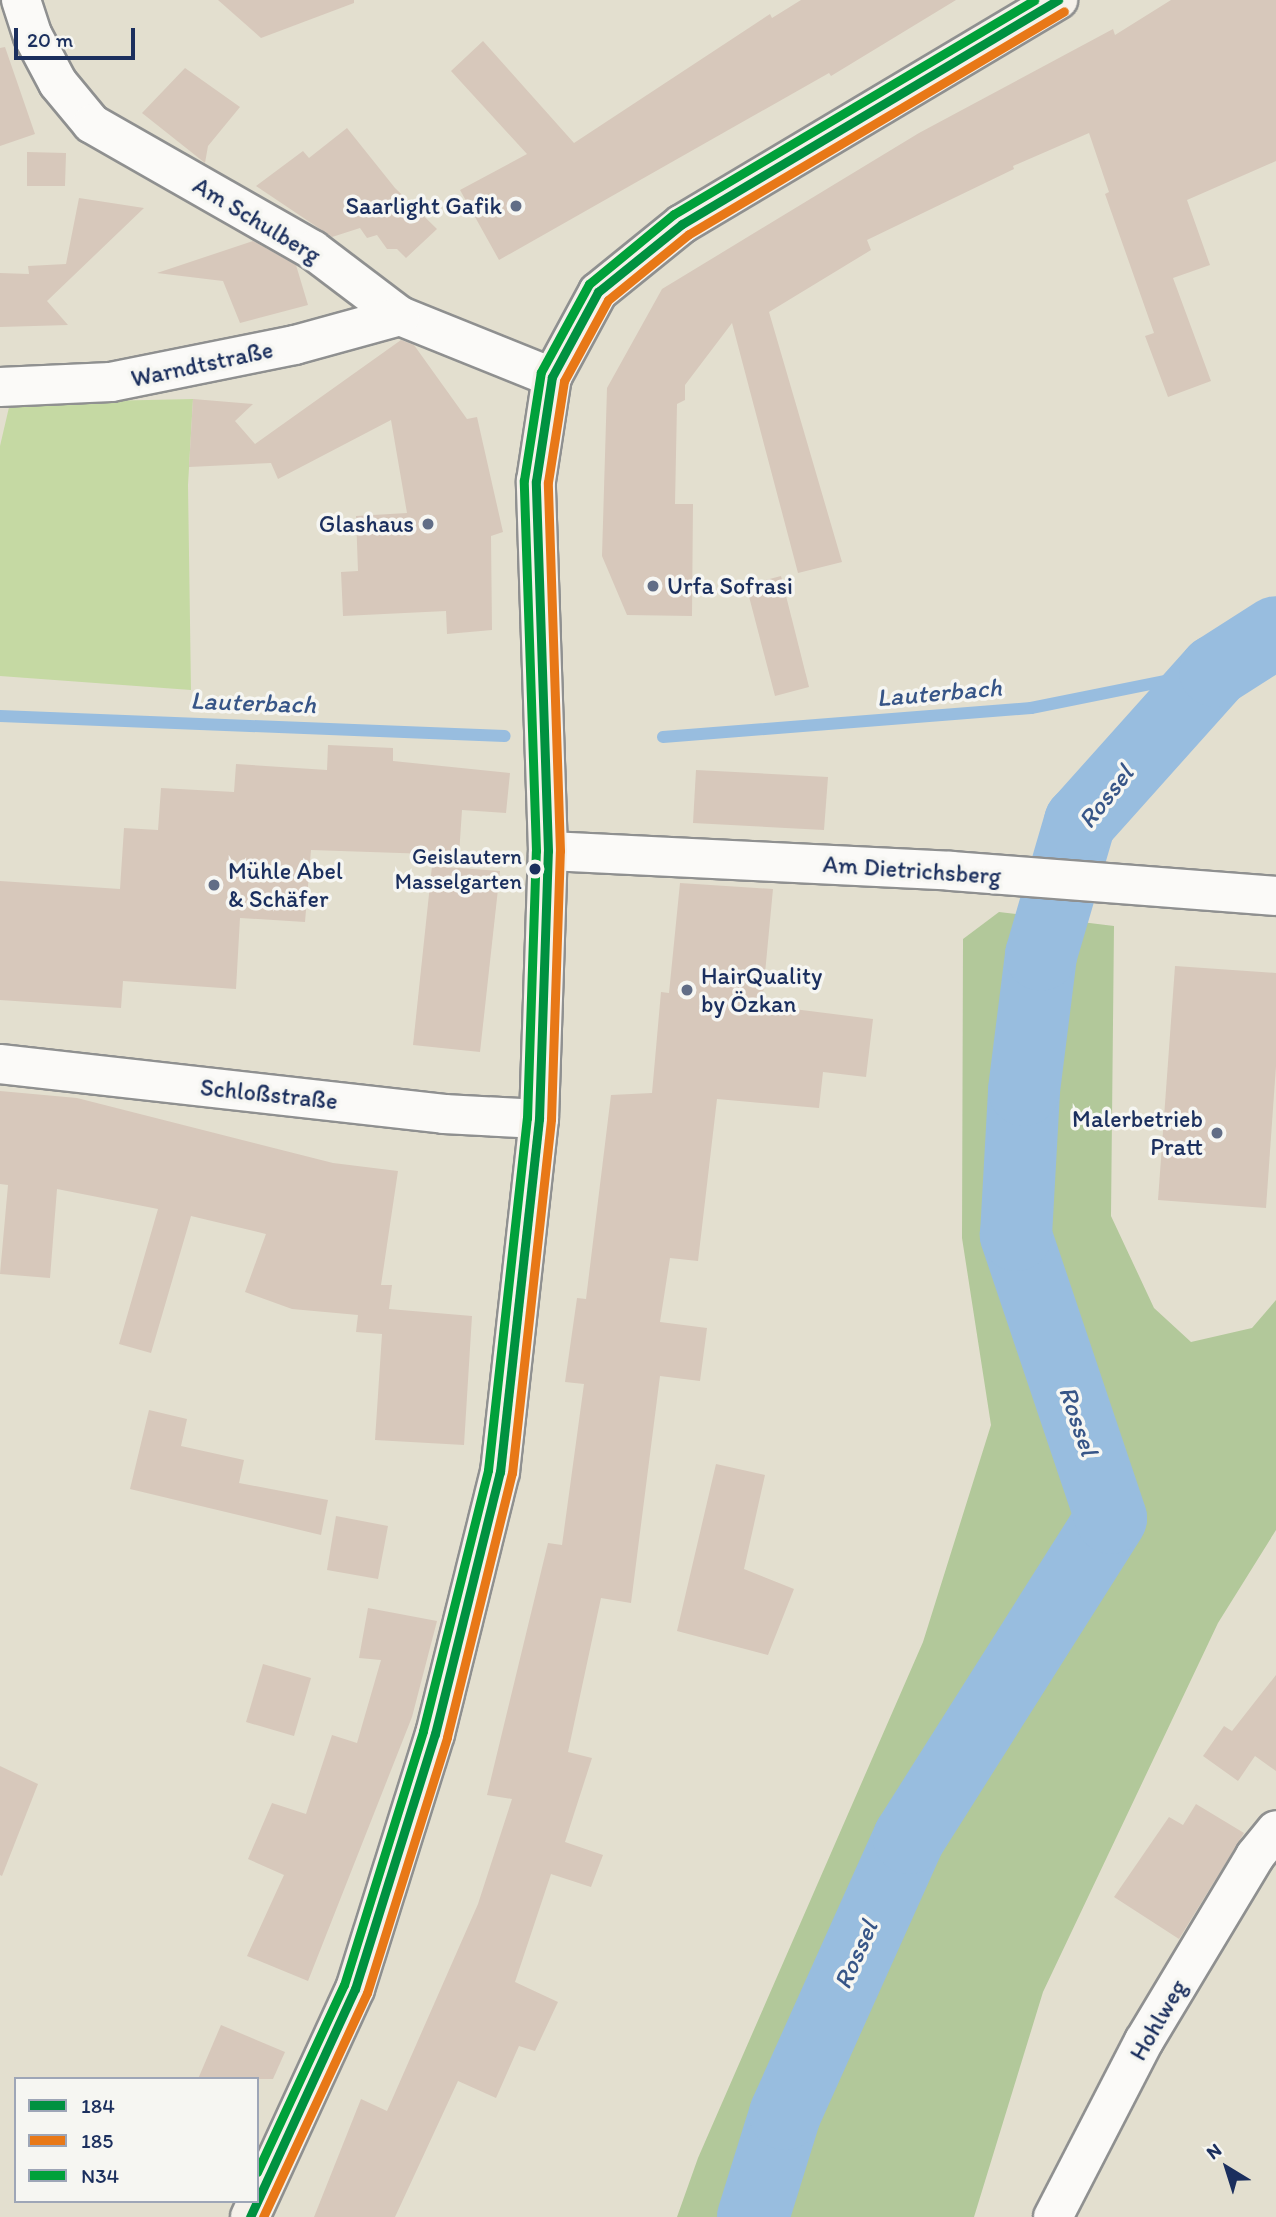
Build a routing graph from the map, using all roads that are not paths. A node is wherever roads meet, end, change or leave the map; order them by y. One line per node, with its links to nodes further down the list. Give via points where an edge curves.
1 (20, 0): 3 (street, Am Schulberg, via 58,83 92,124 313,250)
2 (1058, 0): 4 (main road, via 682,224 598,292)
3 (400, 316): 4 (street, Am Schulberg); 5 (street, Warndtstraße, via 295,345 111,382)
4 (552, 377): 6 (main road, via 536,481)
5 (0, 387)
6 (548, 851): 7 (street, Am Dietrichsberg, via 951,871); 9 (main road)
7 (1276, 896)
8 (0, 1064): 9 (street, Schloßstraße, via 444,1114)
9 (539, 1119): 11 (main road, via 500,1472 435,1734 355,1989)
10 (1276, 1830): 12 (street, Hohlweg, via 1255,1856 1144,2041)
11 (259, 2197)
12 (1054, 2217)

